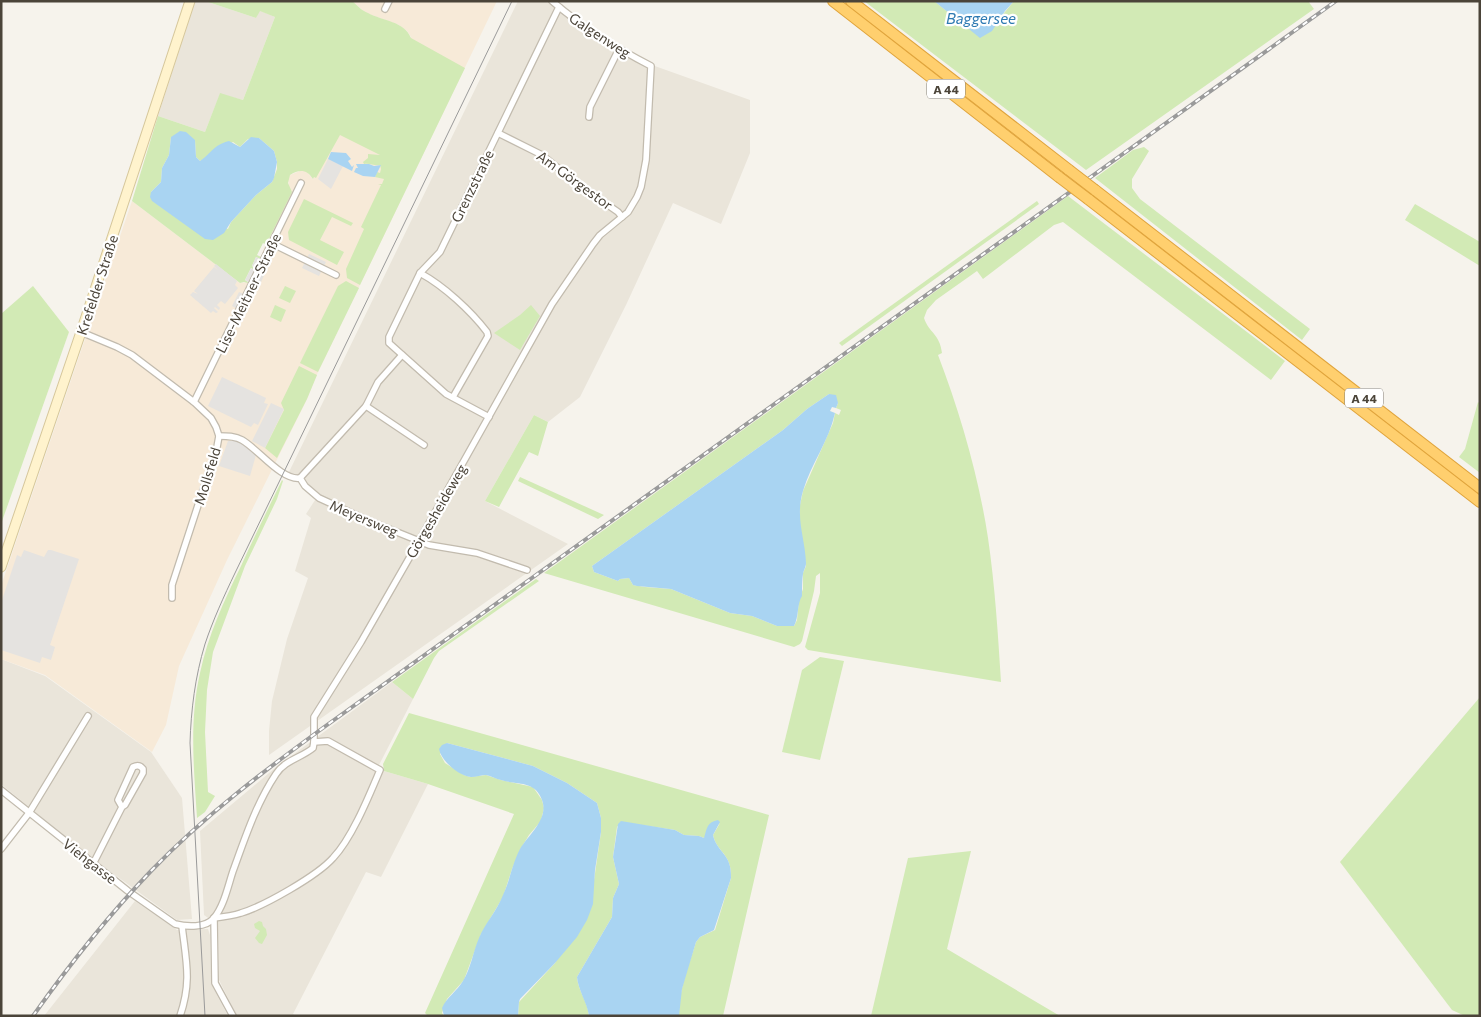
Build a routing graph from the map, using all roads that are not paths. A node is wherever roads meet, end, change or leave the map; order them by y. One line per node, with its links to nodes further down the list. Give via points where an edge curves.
1 (190, 1): 17 (main road, Krefelder Straße)
2 (389, 1): 7 (street)
3 (552, 1): 6 (street, Galgenweg)
4 (833, 1): 27 (highway, A 44, bridge)
5 (851, 1): 26 (highway, A 44, bridge)
6 (559, 7): 8 (street, Galgenweg); 11 (street, Grenzstraße)
7 (385, 9)
8 (619, 49): 9 (street, Galgenweg); 10 (street, via 590,107)
9 (651, 66): 13 (street, Görgesheideweg, via 644,174 637,197)
10 (589, 117)
11 (498, 133): 13 (street, Am Görgestor, via 542,155); 15 (street, Grenzstraße, via 440,252)
12 (301, 183): 14 (street, Lise-Meitner-Straße)
13 (622, 217): 22 (street, Görgesheideweg, via 600,235 563,287)
14 (271, 244): 16 (street); 20 (street, Lise-Meitner-Straße)
15 (420, 274): 18 (street, Grenzstraße, via 389,337 389,344); 19 (street, via 436,282 487,332 488,336)
16 (336, 275)
17 (81, 332): 20 (street, Mollsfeld, via 132,355); 29 (main road, Krefelder Straße)
18 (402, 355): 19 (street, Grenzstraße); 21 (street, via 378,382)
19 (453, 397): 22 (street, Grenzstraße)
20 (194, 402): 23 (street, Mollsfeld, via 211,418)
21 (366, 406): 24 (street); 25 (street)
22 (489, 418): 28 (street, Görgesheideweg)
23 (219, 436): 25 (street, Meyersweg, via 242,439 286,475); 31 (street, Mollsfeld, via 172,585)
24 (424, 446)
25 (300, 478): 28 (street, Meyersweg, via 304,486 319,498)
26 (1480, 488)
27 (1480, 502)
28 (419, 541): 30 (street, Meyersweg, via 477,553); 33 (street, Görgesheideweg, via 314,717)
29 (1, 567)
30 (527, 570)
31 (172, 598)
32 (88, 716): 36 (street)
33 (314, 742): 39 (street, via 310,750 277,772 254,813); 39 (street, via 328,741 380,770 351,831 333,858 303,881 250,910)
34 (1, 790): 36 (street, Viehgasse)
35 (122, 807): 35 (street, via 143,773 141,767 133,767 125,783 118,800); 38 (street)
36 (29, 813): 37 (street); 38 (street, Viehgasse)
37 (1, 849)
38 (93, 864): 40 (street, Viehgasse)
39 (214, 918): 40 (street, via 204,924); 42 (street, via 215,983)
40 (182, 926): 41 (street, via 188,976)
41 (180, 1016)
42 (233, 1016)

